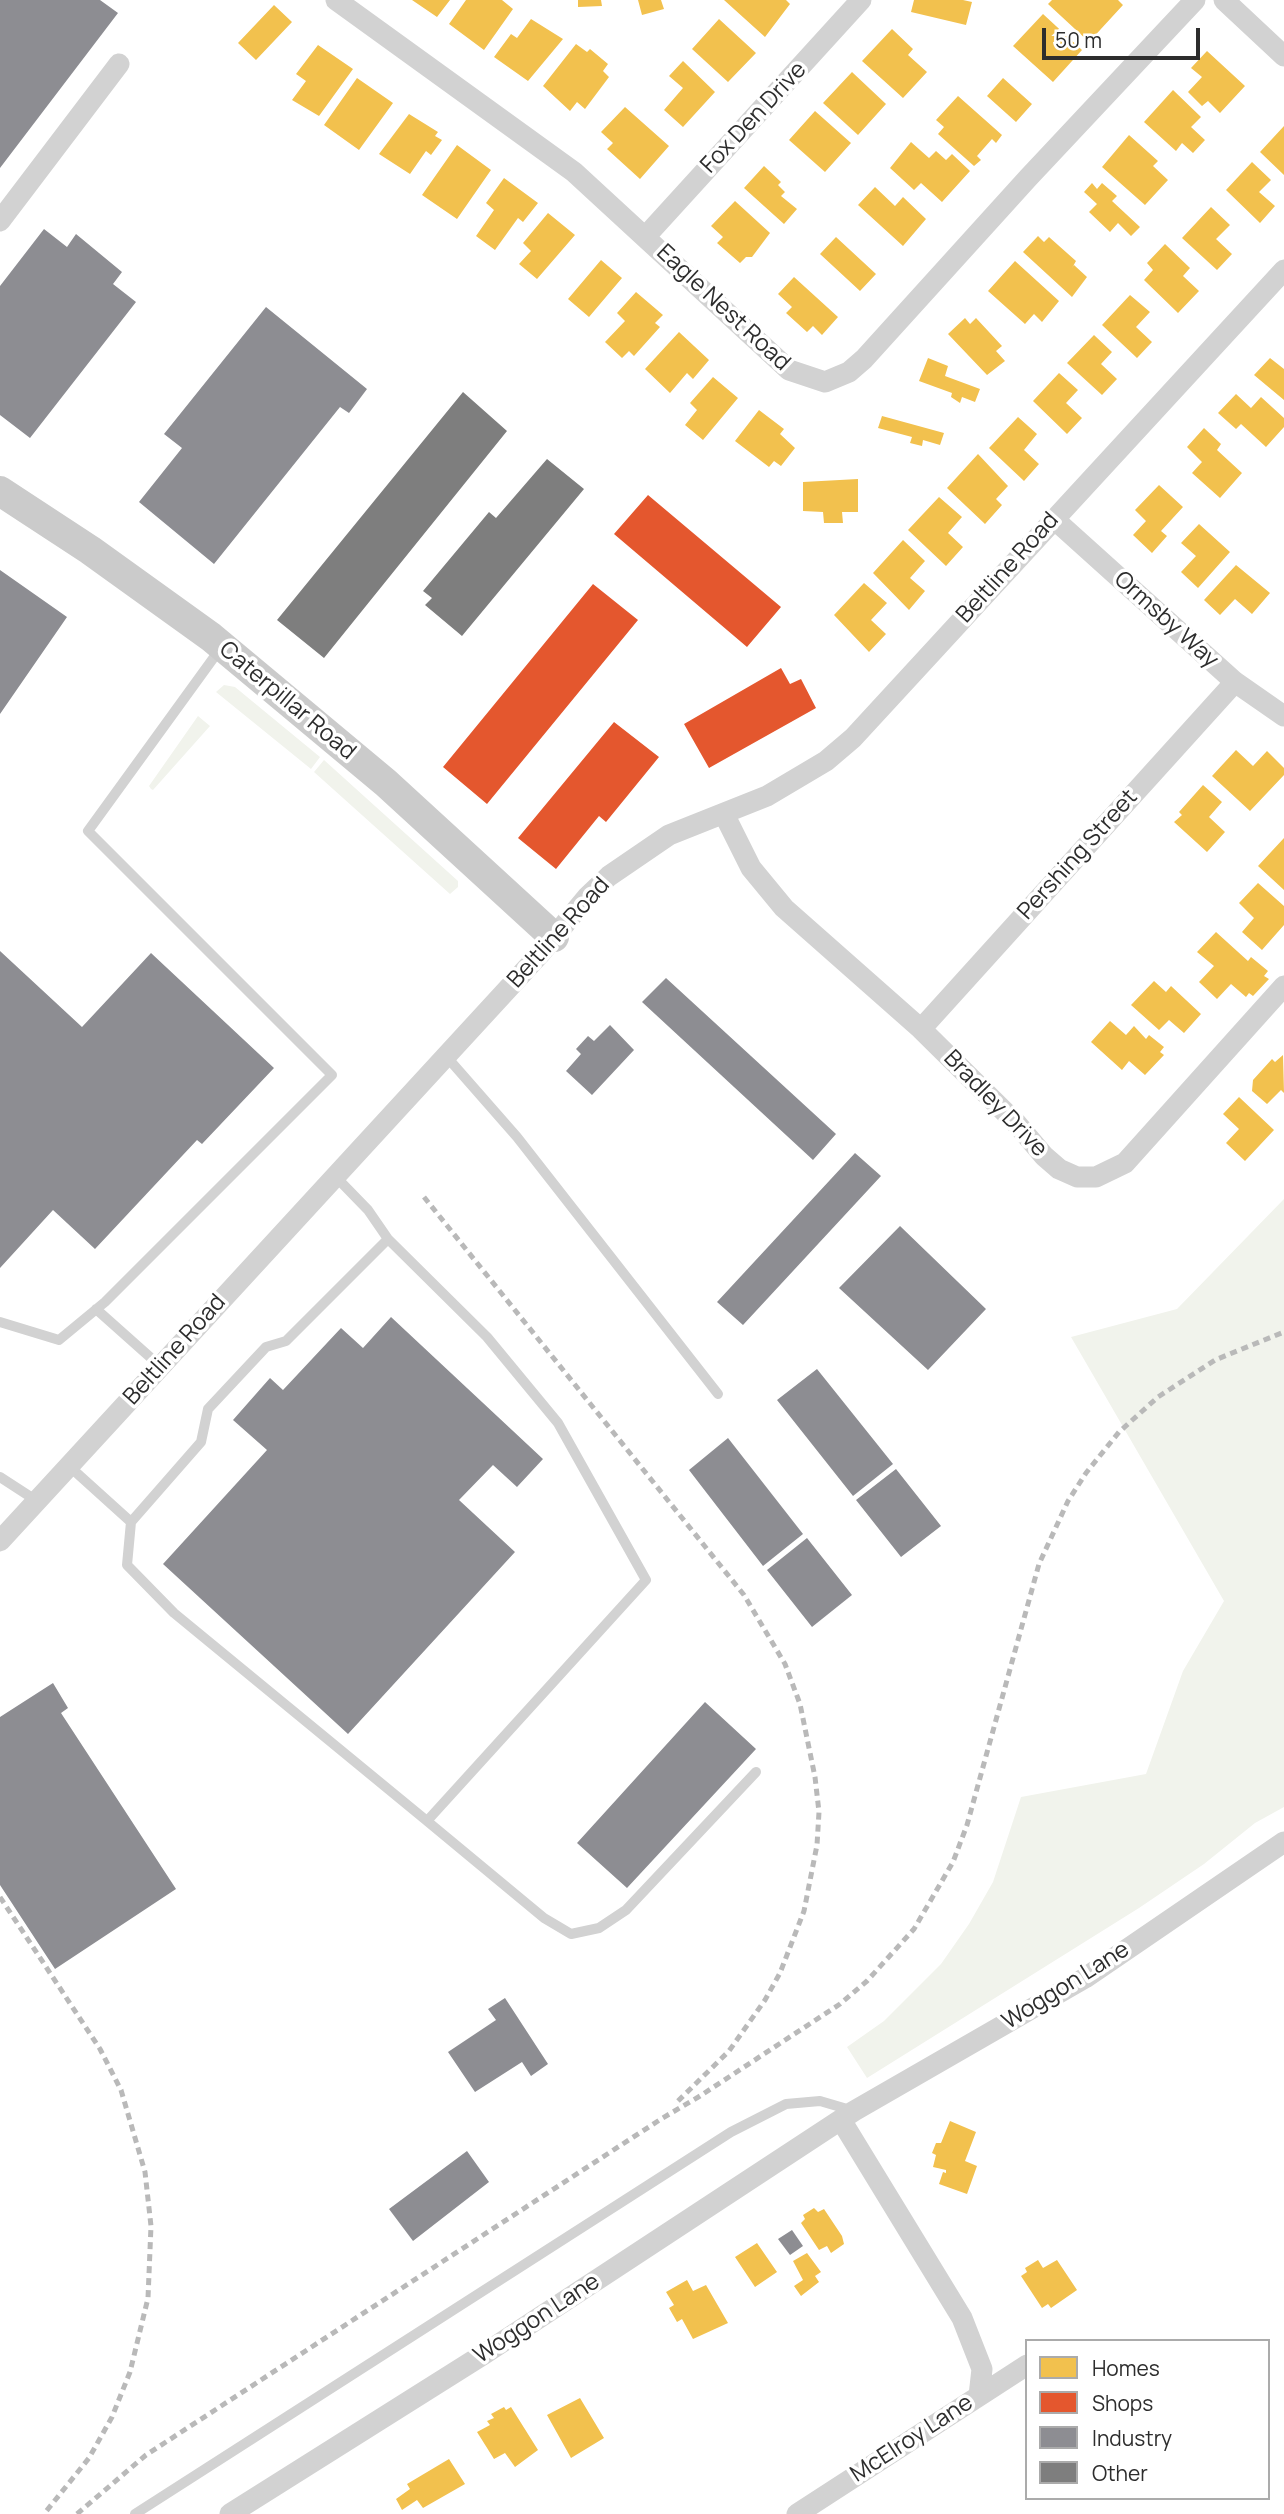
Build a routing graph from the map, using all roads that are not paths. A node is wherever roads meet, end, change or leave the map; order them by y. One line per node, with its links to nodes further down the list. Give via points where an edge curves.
1 (336, 0): 8 (street, Eagle Nest Road, via 574,172)
2 (861, 0): 8 (street, Fox Den Drive)
3 (1195, 0): 8 (street, Eagle Nest Road, via 874,349 838,378 825,382 789,370)
4 (1224, 0): 5 (street)
5 (1284, 56)
6 (119, 64): 7 (street)
7 (0, 221)
8 (646, 236)
9 (1284, 270): 11 (street, Beltline Road)
10 (0, 491): 12 (street, Caterpillar Road)
11 (1054, 519): 13 (street, Ormsby Way); 15 (street, Beltline Road, via 853,738 794,782)
12 (222, 647): 16 (street, Caterpillar Road, via 386,783); 22 (lane, via 88,831 332,1075)
13 (1235, 682): 14 (street, Ormsby Way); 18 (street, Pershing Street)
14 (1284, 716)
15 (724, 814): 16 (street, Beltline Road, via 669,835 609,876); 18 (street, Bradley Drive, via 768,891)
16 (554, 937): 19 (street, Beltline Road)
17 (1284, 986): 18 (street, Bradley Drive, via 1141,1147 1119,1168 1096,1177 1077,1177 1059,1168)
18 (920, 1029)
19 (446, 1056): 20 (street, Beltline Road); 25 (lane, via 517,1137)
20 (335, 1176): 21 (lane); 24 (street, Beltline Road)
21 (388, 1239): 29 (lane, via 286,1341 267,1347 208,1409 201,1442); 32 (lane, via 487,1337 558,1423 646,1580)
22 (96, 1309): 23 (lane, via 59,1340); 24 (lane)
23 (0, 1322)
24 (160, 1367): 26 (street, Beltline Road)
25 (718, 1394)
26 (69, 1466): 28 (street, Beltline Road); 29 (lane)
27 (0, 1478): 28 (lane)
28 (37, 1501): 30 (street, Beltline Road)
29 (131, 1522): 32 (lane, via 127,1565 174,1613)
30 (0, 1541)
31 (756, 1772): 32 (lane, via 626,1910 599,1928 570,1934 544,1918)
32 (427, 1821)
33 (1284, 1842): 34 (street, Woggon Lane, via 1085,1978)
34 (847, 2116): 36 (street, via 962,2318 982,2369); 37 (lane, via 820,2101 786,2104 731,2132); 38 (street, Woggon Lane)
35 (1025, 2366): 36 (street, McElroy Lane)
36 (979, 2396): 39 (street, McElroy Lane)
37 (135, 2514)
38 (230, 2514)
39 (797, 2514)

